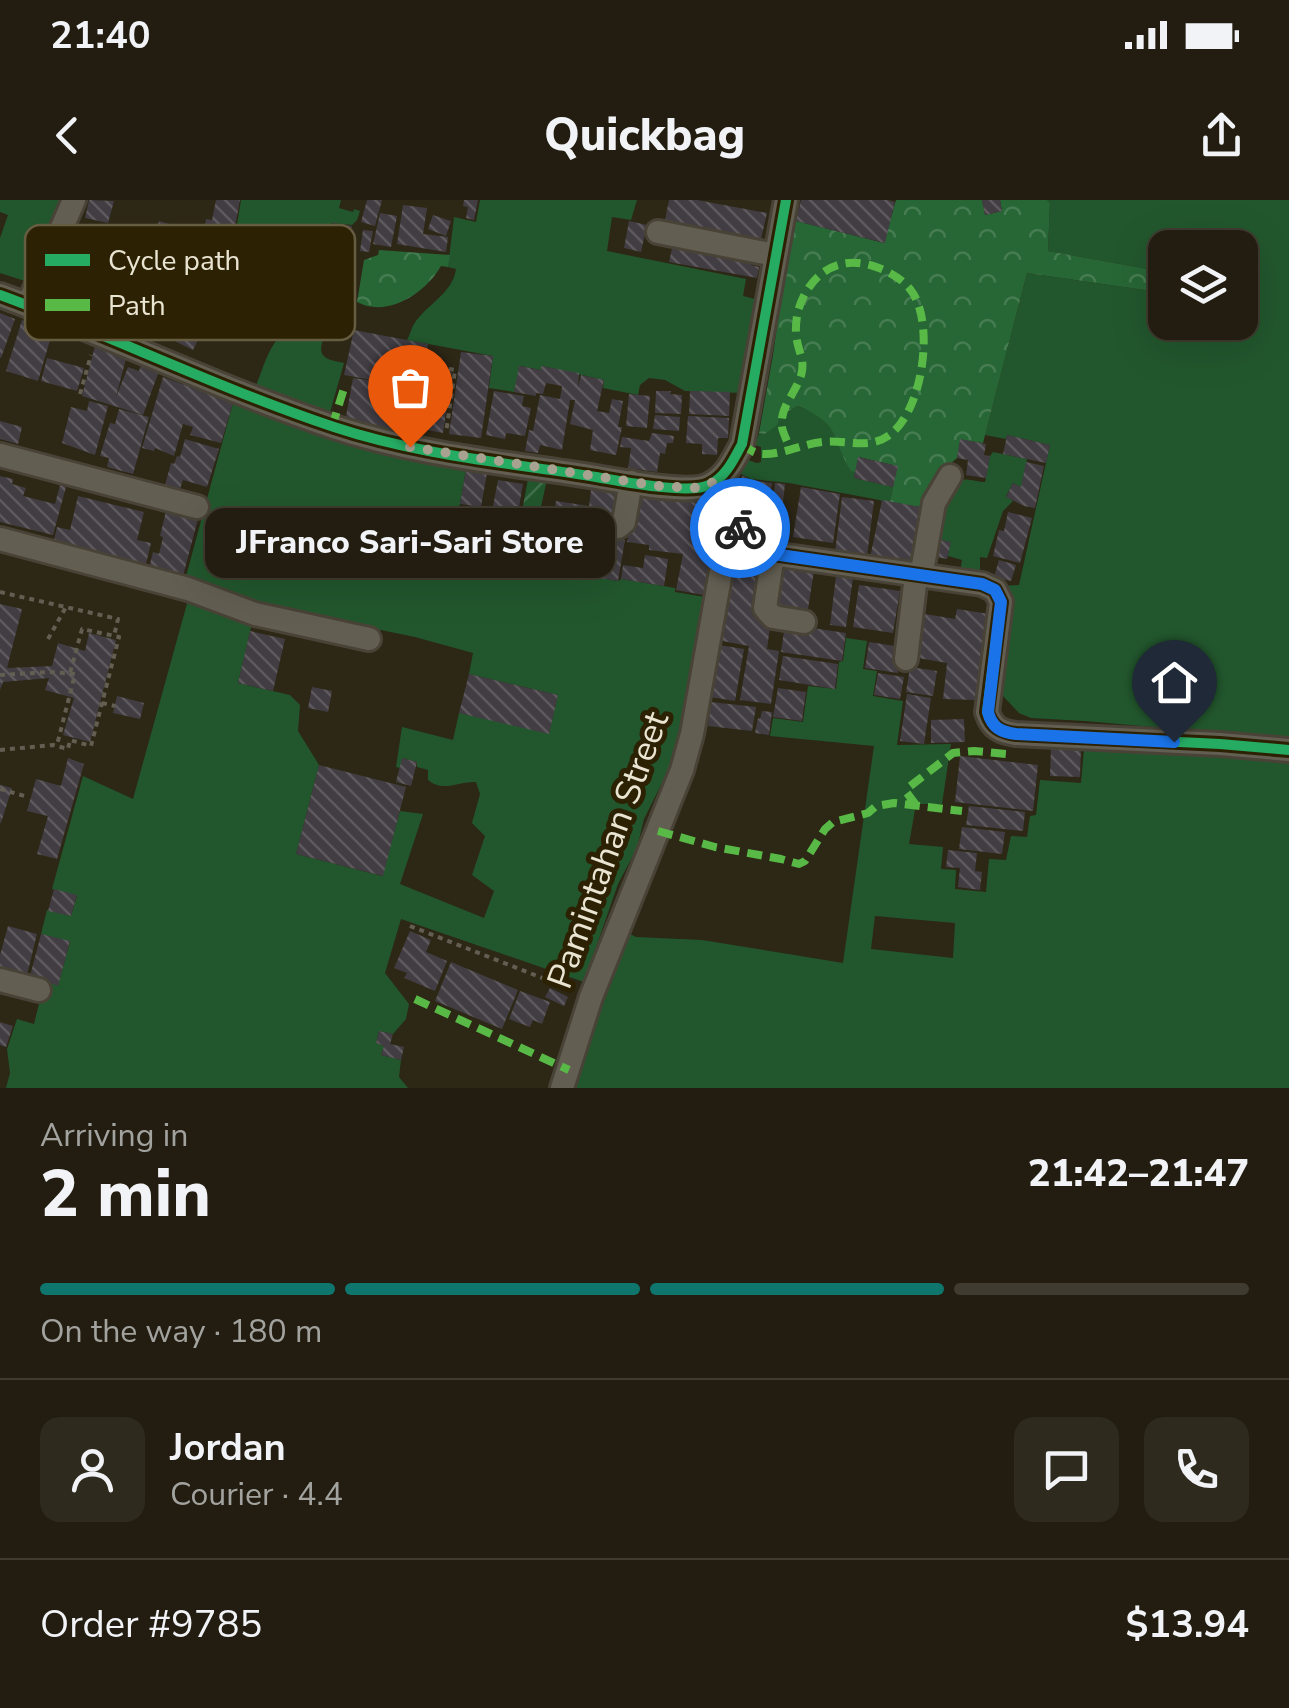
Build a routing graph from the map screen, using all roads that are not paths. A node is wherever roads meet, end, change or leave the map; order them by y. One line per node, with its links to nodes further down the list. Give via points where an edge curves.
1 (74, 200): 3 (street)
2 (786, 200): 5 (street)
3 (63, 225)
4 (658, 232): 5 (street)
5 (775, 256): 12 (street, via 742,444)
6 (0, 294): 7 (street)
7 (25, 304)
8 (117, 340): 11 (street, via 332,426 393,443)
9 (0, 455): 13 (street)
10 (950, 476): 18 (street, via 934,503)
11 (631, 482): 12 (street, via 698,488); 15 (street, via 624,522)
12 (714, 482): 14 (street)
13 (197, 507)
14 (731, 515): 17 (street, via 748,538); 25 (street, Pamintahan Street, via 687,752)
15 (594, 524)
16 (0, 539): 20 (street, via 256,614)
17 (773, 554): 18 (street); 19 (street, via 766,608 773,617)
18 (918, 576): 21 (street); 22 (street, via 982,584 999,596 988,712 1000,730)
19 (804, 622)
20 (369, 639)
21 (906, 659)
22 (1289, 750)
23 (0, 980): 24 (street)
24 (39, 990)
25 (562, 1088)

